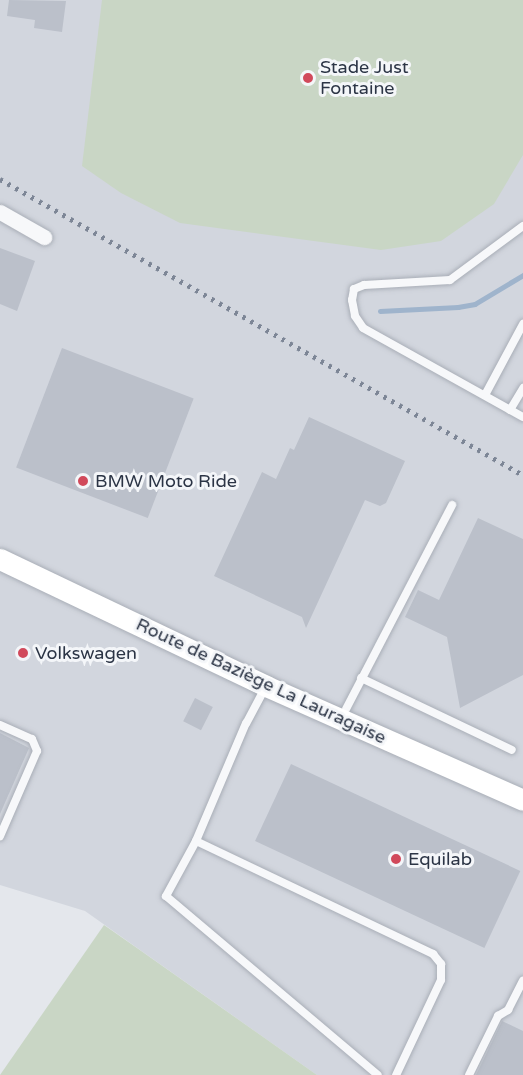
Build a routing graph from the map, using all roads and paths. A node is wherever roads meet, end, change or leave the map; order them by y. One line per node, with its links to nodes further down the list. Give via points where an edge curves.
1 (0, 212): 3 (street)
2 (523, 226): 6 (lane, via 450,279 364,285 352,294 355,316 363,328)
3 (44, 237)
4 (523, 324): 6 (lane)
5 (523, 388): 7 (lane)
6 (485, 395): 7 (lane)
7 (510, 410): 8 (lane)
8 (523, 417)
9 (452, 505): 12 (lane)
10 (0, 548): 14 (main road, Route de Baziège La Lauragaise)
11 (0, 560): 13 (main road, Route de Baziège La Lauragaise)
12 (362, 678): 14 (lane); 16 (lane)
13 (266, 686): 18 (main road, Route de Baziège La Lauragaise); 20 (lane)
14 (346, 710): 17 (main road, Route de Baziège La Lauragaise)
15 (0, 725): 19 (lane, via 32,739 37,751)
16 (512, 750)
17 (523, 788)
18 (523, 800)
19 (0, 836)
20 (196, 841): 22 (lane, via 166,896); 23 (lane, via 433,954 441,964 441,980)
21 (523, 981): 24 (lane, via 508,1010 498,1016)
22 (378, 1075)
23 (396, 1075)
24 (469, 1075)

